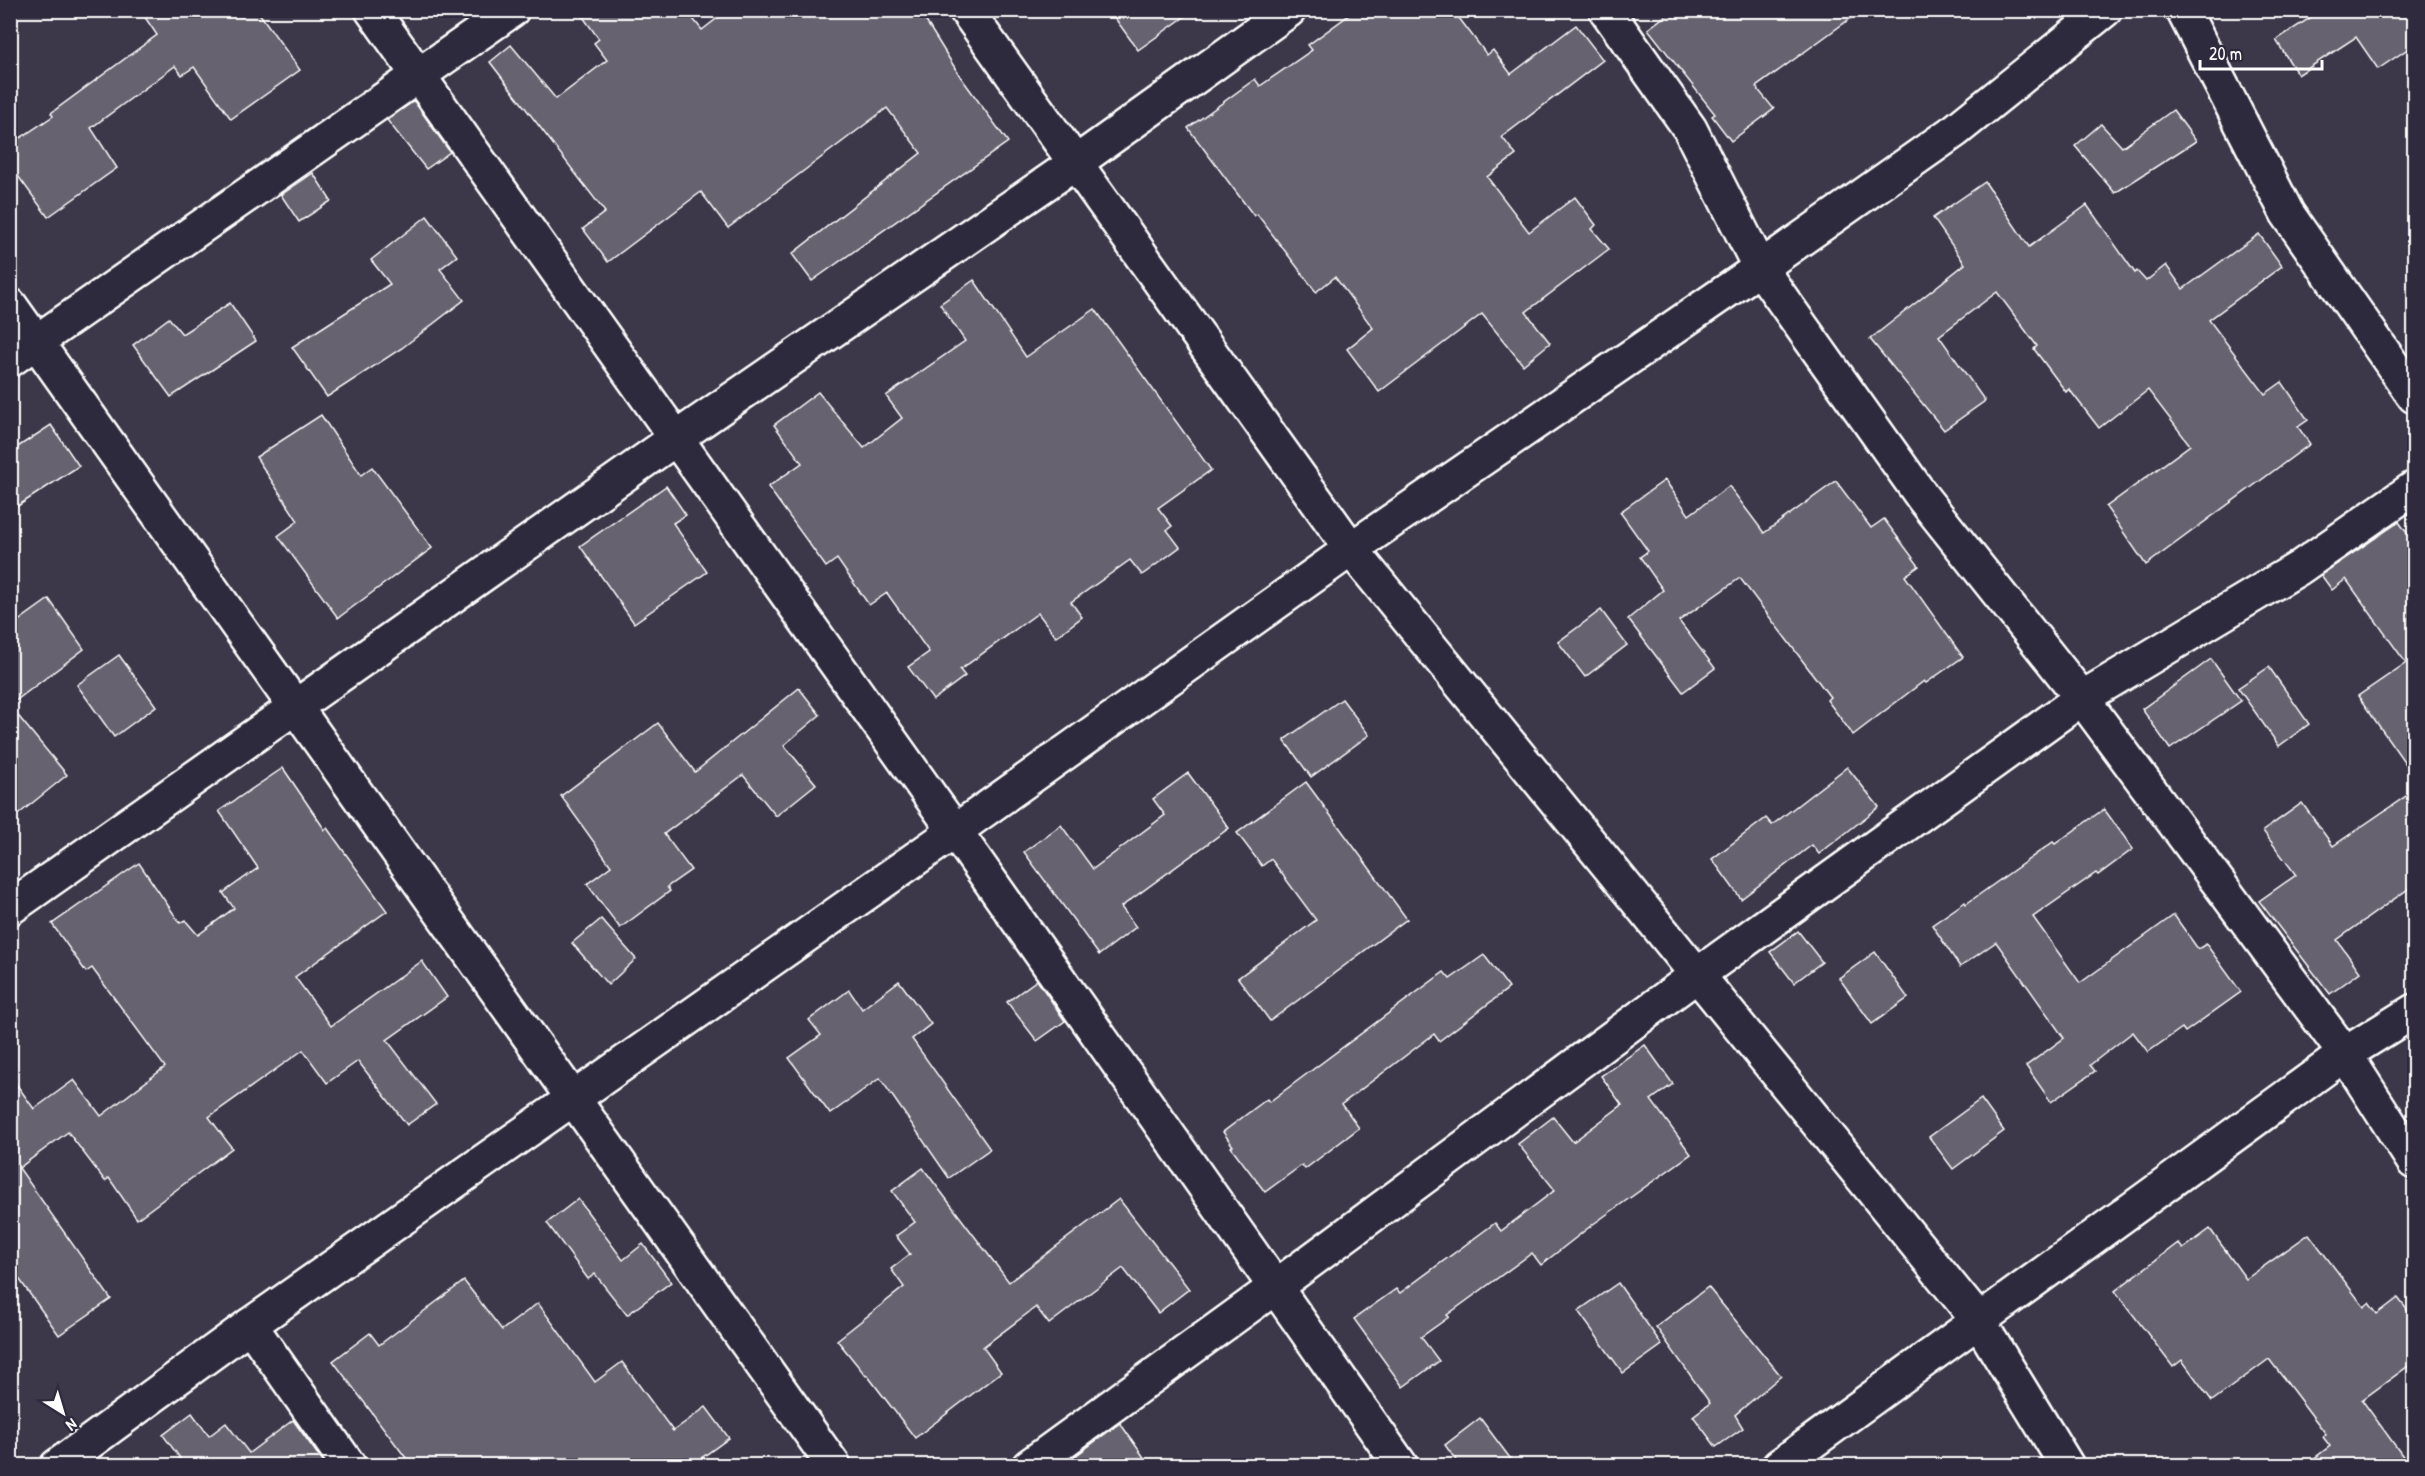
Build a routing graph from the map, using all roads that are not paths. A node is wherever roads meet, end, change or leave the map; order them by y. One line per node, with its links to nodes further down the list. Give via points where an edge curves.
1 (372, 10): 8 (street)
2 (512, 10): 8 (street)
3 (966, 10): 9 (street)
4 (1289, 10): 9 (street)
5 (1606, 10): 10 (street, via 1690,129)
6 (2105, 10): 10 (street, via 1956,130)
7 (2183, 10): 13 (street, via 2287,213)
8 (420, 77): 12 (street); 14 (street)
9 (1074, 164): 14 (street); 16 (street)
10 (1760, 268): 16 (street); 17 (street, via 1923,498)
11 (10, 305): 12 (street)
12 (23, 351): 18 (street)
13 (2415, 396)
14 (675, 439): 18 (street); 19 (street)
15 (2415, 488): 17 (street, via 2299,568)
16 (1351, 549): 19 (street); 21 (street)
17 (2082, 698): 21 (street); 23 (street)
18 (294, 706): 20 (street); 24 (street)
19 (955, 831): 24 (street); 26 (street)
20 (10, 908)
21 (1696, 975): 26 (street); 27 (street)
22 (2415, 1011): 23 (street)
23 (2345, 1054): 25 (street); 27 (street)
24 (572, 1099): 28 (street); 31 (street)
25 (2415, 1162)
26 (1274, 1288): 32 (street); 33 (street)
27 (1978, 1320): 34 (street); 35 (street)
28 (249, 1325): 29 (street); 30 (street)
29 (57, 1466)
30 (349, 1466)
31 (834, 1466)
32 (1029, 1466)
33 (1401, 1466)
34 (1779, 1466)
35 (2067, 1466)

